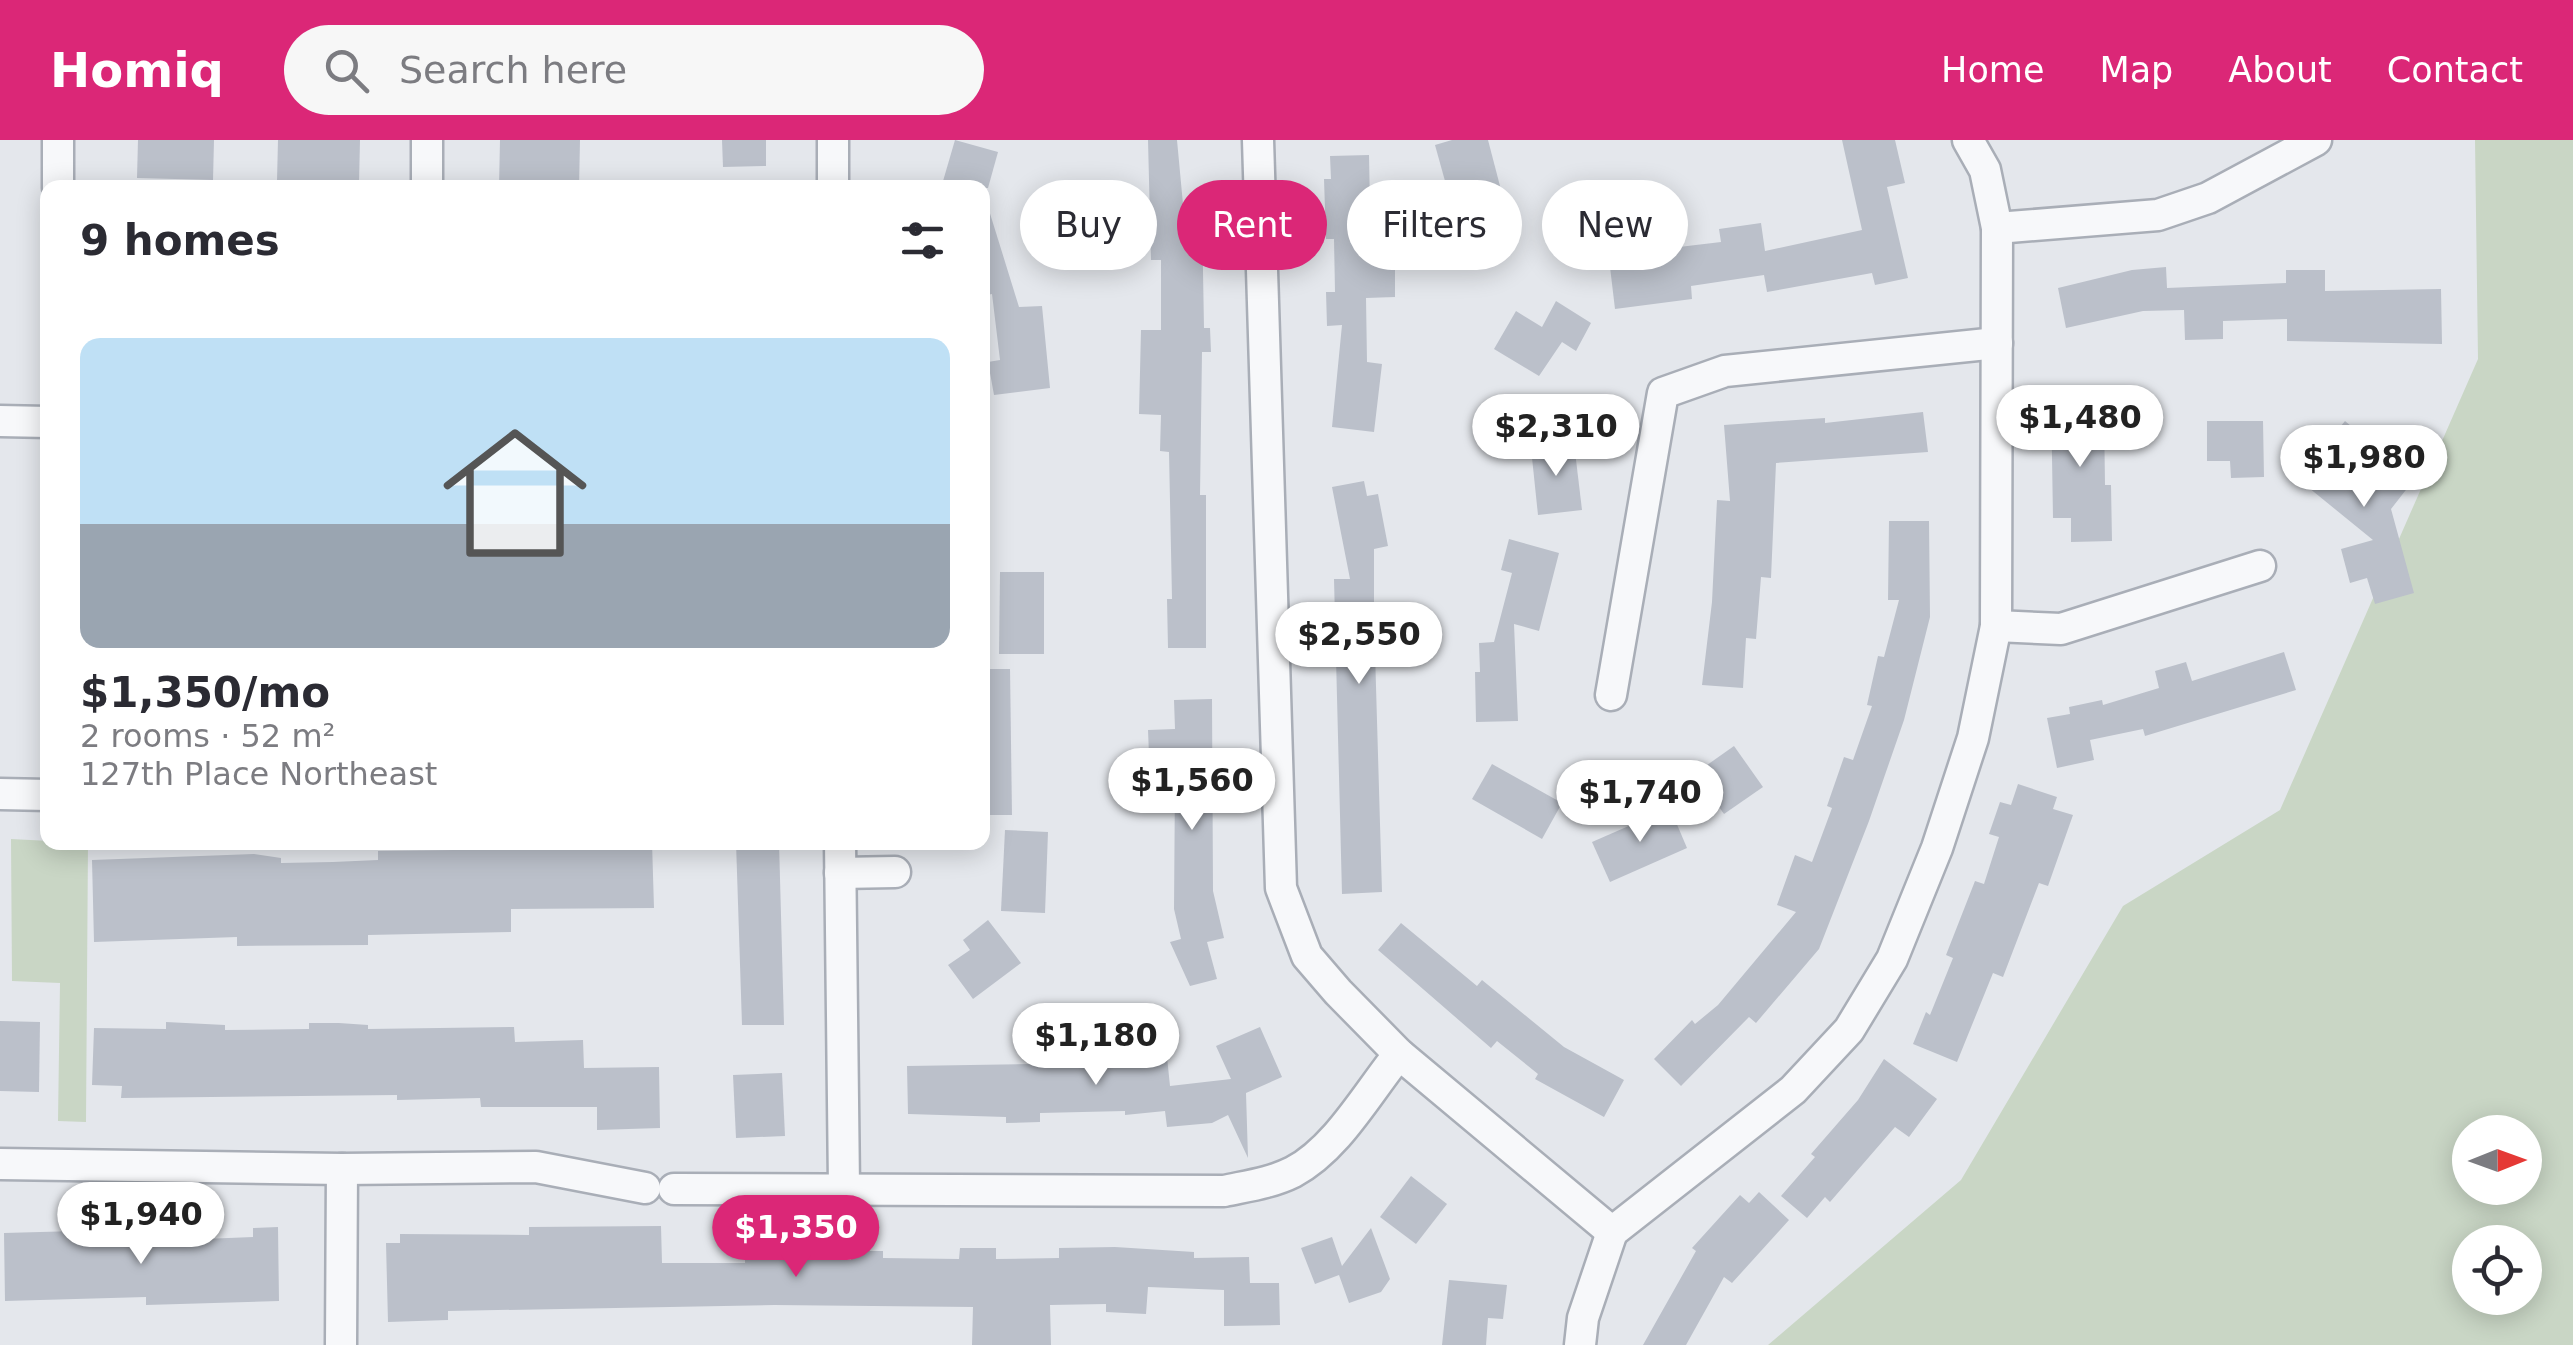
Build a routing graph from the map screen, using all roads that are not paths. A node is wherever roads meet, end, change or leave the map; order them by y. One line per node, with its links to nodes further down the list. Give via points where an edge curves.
1 (58, 140): 7 (street)
2 (427, 140): 8 (street)
3 (833, 140): 9 (street)
4 (1258, 140): 21 (street, via 1280,888 1307,956)
5 (1968, 140): 10 (street, via 1985,170)
6 (2316, 140): 10 (street, via 2208,198 2158,214)
7 (58, 180)
8 (428, 180)
9 (833, 180)
10 (1996, 228): 11 (street)
11 (1998, 343): 15 (street); 16 (street, via 1725,371 1663,393)
12 (0, 422): 13 (street)
13 (40, 422)
14 (2260, 566): 15 (street, via 2062,629)
15 (1996, 626): 25 (street, via 1972,738 1937,848 1892,959 1849,1030 1793,1090)
16 (1611, 696)
17 (0, 794): 18 (street)
18 (40, 795)
19 (840, 858): 20 (street); 24 (street)
20 (895, 872)
21 (1399, 1054): 24 (street, via 1323,1150 1264,1183 1224,1191); 25 (street)
22 (0, 1164): 23 (street)
23 (342, 1169): 24 (street, via 536,1167 659,1188); 26 (street)
24 (844, 1187)
25 (1612, 1232): 27 (street)
26 (341, 1345)
27 (1580, 1345)

